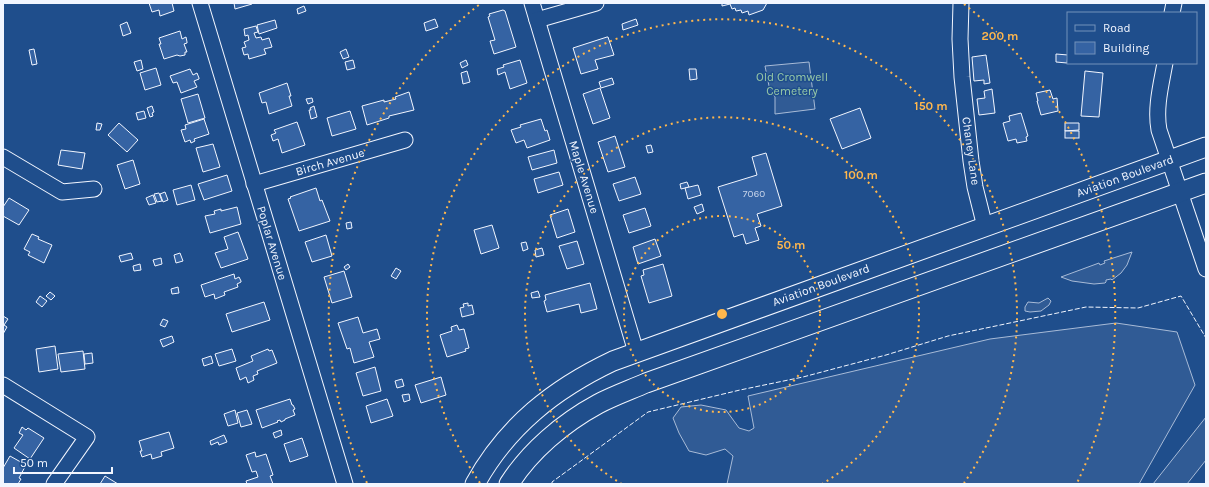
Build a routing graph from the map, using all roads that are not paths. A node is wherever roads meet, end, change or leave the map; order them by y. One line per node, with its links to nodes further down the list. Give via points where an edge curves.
1 (200, 3): 12 (street, Poplar Avenue)
2 (532, 3): 5 (street, Maple Avenue)
3 (596, 3): 5 (street)
4 (961, 3): 15 (street, Chaney Lane, via 962,76 971,161)
5 (537, 20): 17 (street, Maple Avenue)
6 (1164, 64): 10 (street, via 1158,102 1158,122)
7 (405, 140): 12 (street, Birch Avenue)
8 (1206, 147): 10 (main road, Aviation Boulevard)
9 (3, 157): 13 (street, via 62,192)
10 (1169, 160): 14 (street); 15 (main road, Aviation Boulevard)
11 (1206, 183): 14 (main road)
12 (254, 184): 20 (street, Poplar Avenue)
13 (94, 189)
14 (1180, 192): 16 (street); 22 (main road, via 618,394 560,429 528,460)
15 (985, 227): 17 (main road, Aviation Boulevard)
16 (1206, 269)
17 (636, 352): 21 (main road, Aviation Boulevard, via 594,370 546,401 499,447)
18 (3, 385): 19 (street, via 87,437)
19 (54, 484)
20 (345, 484)
21 (475, 484)
22 (509, 484)

